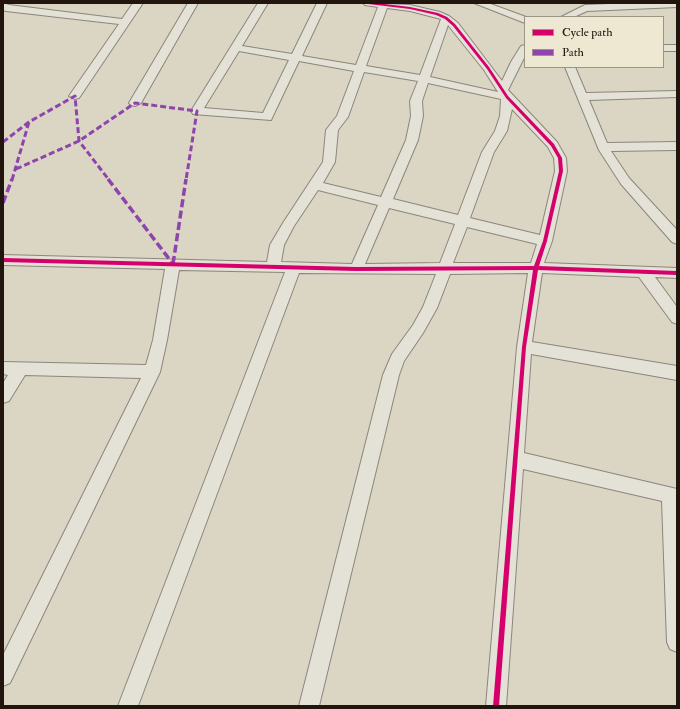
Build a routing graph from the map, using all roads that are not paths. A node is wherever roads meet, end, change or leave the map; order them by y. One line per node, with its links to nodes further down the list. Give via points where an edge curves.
1 (138, 3): 14 (street)
2 (193, 3): 27 (street)
3 (263, 3): 15 (street)
4 (322, 3): 19 (street)
5 (368, 3): 8 (street)
6 (479, 3): 13 (street)
7 (3, 4): 14 (street, via 6,8)
8 (384, 4): 10 (street); 20 (street)
9 (677, 4): 11 (street, via 585,8)
10 (412, 6): 12 (street)
11 (568, 16)
12 (446, 18): 22 (street); 23 (street, via 488,68)
13 (524, 20)
14 (126, 22): 25 (street)
15 (236, 48): 19 (street); 19 (street, via 198,111 267,117)
16 (664, 48): 17 (street)
17 (677, 48)
18 (524, 50): 23 (street, via 516,62)
19 (295, 58): 20 (street)
20 (360, 68): 22 (street); 30 (street, via 342,117 332,130 331,156)
21 (570, 68): 26 (street)
22 (425, 79): 23 (street); 31 (street, via 416,101 417,116 412,140)
23 (505, 94): 32 (street, via 506,116 501,131 488,152); 34 (street, via 553,145 560,158 562,171)
24 (677, 94): 26 (street)
25 (75, 96)
26 (582, 97): 29 (street)
27 (135, 102)
28 (677, 146): 29 (street)
29 (603, 147): 33 (street, via 625,181)
30 (316, 185): 31 (street); 37 (street, via 277,245)
31 (384, 202): 32 (street); 41 (street)
32 (464, 220): 34 (street); 39 (street)
33 (677, 239)
34 (545, 241): 40 (street)
35 (3, 260): 36 (street)
36 (173, 264): 37 (street); 48 (street)
37 (273, 267): 38 (street)
38 (294, 267): 41 (street); 55 (street)
39 (446, 268): 40 (street); 41 (street); 56 (street, via 430,308 397,358 391,375)
40 (536, 268): 42 (street); 45 (street)
41 (356, 269)
42 (643, 272): 43 (street); 44 (street)
43 (677, 273)
44 (677, 318)
45 (524, 347): 49 (street); 51 (street)
46 (3, 368): 47 (street)
47 (21, 368): 48 (street); 50 (street)
48 (152, 372): 54 (street)
49 (677, 373)
50 (3, 396)
51 (515, 459): 52 (street); 57 (street)
52 (674, 496): 53 (street)
53 (677, 642)
54 (3, 676)
55 (128, 706)
56 (308, 706)
57 (496, 706)

